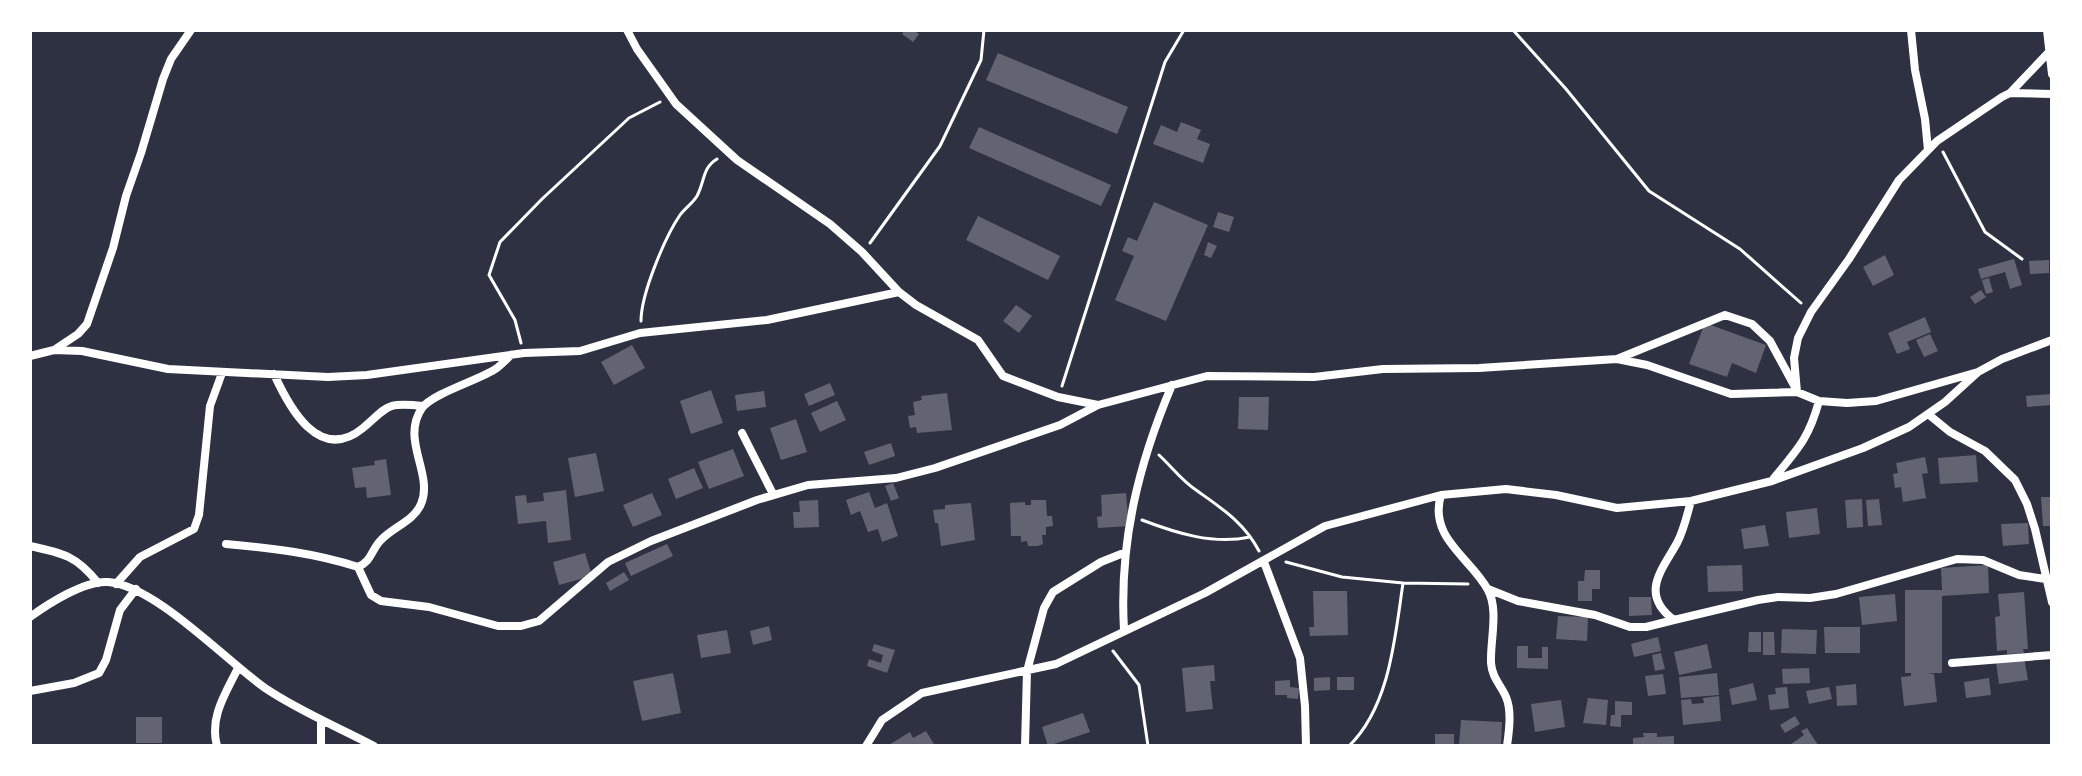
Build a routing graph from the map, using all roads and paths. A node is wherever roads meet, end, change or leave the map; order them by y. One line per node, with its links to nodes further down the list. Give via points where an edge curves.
1 (191, 30): 22 (street, via 163,79 87,324)
2 (627, 30): 12 (street)
3 (984, 30): 16 (path, via 981,60 940,146)
4 (1184, 30): 32 (path, via 1165,62)
5 (1513, 30): 19 (path, via 1649,191 1740,249)
6 (1911, 30): 14 (street)
7 (2047, 30): 8 (street)
8 (2048, 53): 9 (street); 10 (street)
9 (2052, 74)
10 (2010, 93): 11 (street); 13 (street)
11 (2052, 94)
12 (670, 96): 15 (street); 23 (path, via 629,118 500,242 489,275 515,320)
13 (1937, 141): 14 (street); 17 (path, via 1985,232)
14 (1928, 150): 19 (street, via 1899,180)
15 (737, 160): 16 (street); 20 (path, via 716,159 705,168 696,198 667,236 641,312)
16 (862, 252): 18 (street)
17 (2022, 259)
18 (899, 292): 20 (street, via 767,320); 32 (street, via 978,340 1003,376)
19 (1811, 312): 31 (street, via 1794,358)
20 (640, 333): 23 (street, via 580,351)
21 (2052, 340): 27 (street)
22 (54, 350): 25 (street); 28 (street)
23 (524, 353): 24 (street)
24 (512, 354): 29 (street, via 367,375); 35 (street, via 497,368)
25 (30, 356)
26 (1617, 359): 30 (street, via 1314,377 1207,376); 31 (street, via 1731,394); 31 (street, via 1725,315 1752,324 1770,341)
27 (1978, 372): 33 (street, via 1876,401); 36 (street)
28 (222, 373): 29 (street); 53 (street, via 210,406 194,529 140,557)
29 (274, 374): 35 (street, via 302,421 327,439 362,429 384,408)
30 (1172, 385): 34 (street); 38 (street)
31 (1797, 392): 33 (street)
32 (1058, 397): 34 (street)
33 (1819, 401): 39 (street, via 1803,444)
34 (1098, 405): 40 (street, via 1060,425 935,468)
35 (423, 406): 49 (street, via 414,436 423,501)
36 (1928, 414): 39 (street, via 1863,448); 50 (street, via 1985,451 2015,480)
37 (742, 433): 40 (street)
38 (1148, 445): 43 (street); 44 (path)
39 (1772, 481): 42 (street)
40 (773, 494): 49 (street, via 608,562 539,621 521,626 498,626 429,607 381,601 371,595)
41 (1441, 495): 42 (street, via 1506,489 1617,508); 48 (street, via 1325,526); 55 (street, via 1438,520)
42 (1691, 501): 58 (street, via 1683,531 1656,584 1661,607)
43 (1131, 515): 44 (path, via 1205,538); 47 (street)
44 (1250, 537): 48 (path)
45 (226, 544): 49 (street, via 295,551)
46 (30, 546): 51 (street, via 74,558)
47 (1126, 552): 59 (street); 64 (street, via 1053,592)
48 (1268, 559): 52 (path, via 1342,577); 59 (street); 73 (street, via 1300,658)
49 (358, 567)
50 (2049, 580): 56 (street); 58 (street, via 1983,560 1957,559 1836,594 1758,600)
51 (98, 583): 53 (street); 57 (street)
52 (1403, 583): 55 (path); 74 (path, via 1379,700)
53 (116, 584): 54 (street)
54 (136, 589): 63 (street); 65 (street, via 120,610 99,673)
55 (1488, 589): 58 (street, via 1630,627); 75 (street, via 1491,665 1507,698)
56 (2052, 602)
57 (30, 617)
58 (1674, 620)
59 (1124, 630): 60 (street)
60 (1100, 642): 64 (street, via 1056,664); 72 (path, via 1115,652 1139,685)
61 (2052, 655): 62 (street)
62 (1952, 663)
63 (238, 668): 66 (street); 67 (street, via 216,714)
64 (1027, 671): 70 (street, via 922,693 882,720); 71 (street)
65 (30, 691)
66 (321, 720): 68 (street); 69 (street)
67 (217, 746)
68 (321, 746)
69 (374, 746)
70 (866, 746)
71 (1025, 746)
72 (1148, 746)
73 (1306, 746)
74 (1349, 746)
75 (1507, 746)

